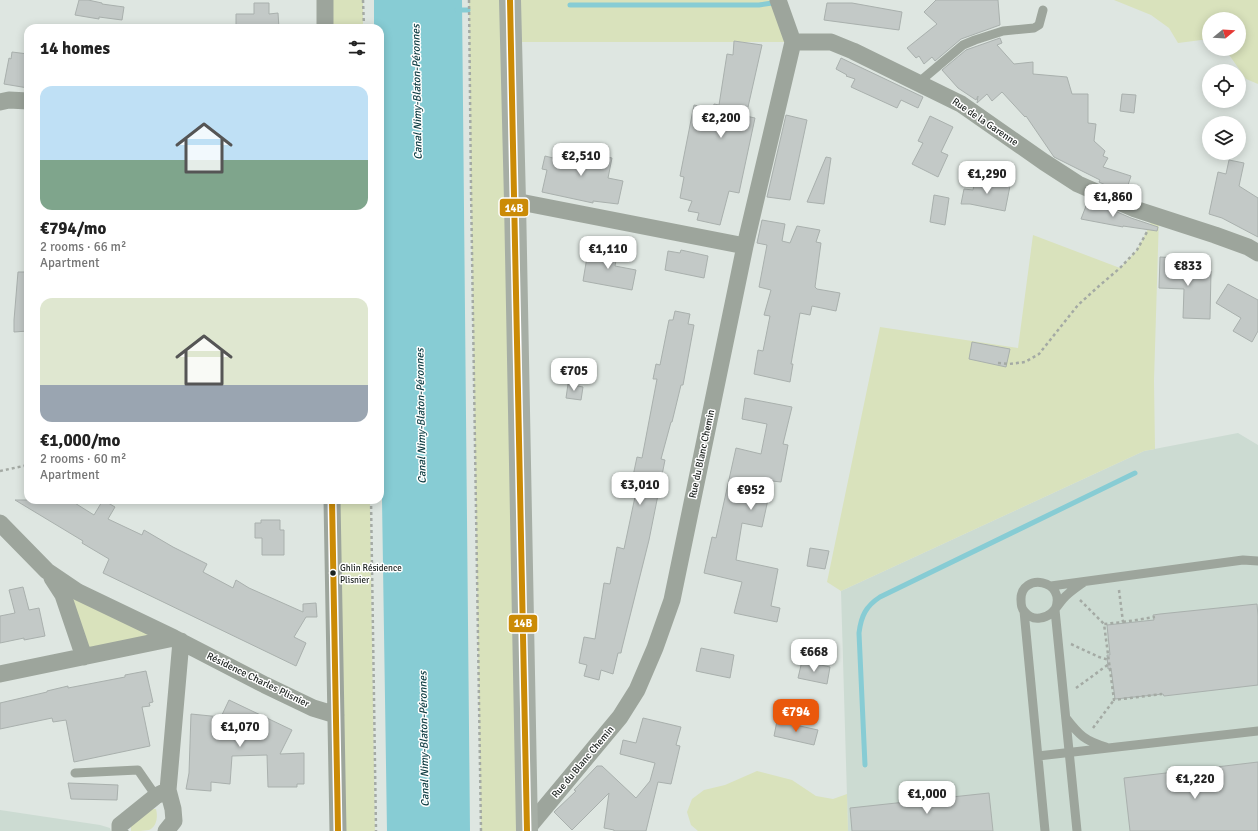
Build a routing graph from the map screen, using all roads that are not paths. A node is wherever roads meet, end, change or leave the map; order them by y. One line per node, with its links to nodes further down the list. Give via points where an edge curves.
1 (325, 0): 5 (street)
2 (510, 0): 10 (main road)
3 (778, 0): 6 (street)
4 (1043, 10): 7 (lane, via 1039,25 1034,28 1003,31 963,45)
5 (325, 24)
6 (793, 42): 7 (street, Rue de la Garenne, via 831,42); 11 (street, Rue du Blanc Chemin)
7 (918, 83): 12 (street, Rue de la Garenne, via 960,104 1078,184 1154,215 1222,237)
8 (24, 101): 9 (street)
9 (0, 102)
10 (516, 201): 11 (street); 32 (main road)
11 (745, 246): 32 (street, Rue du Blanc Chemin, via 672,600 655,648 637,690 620,717)
12 (1258, 253)
13 (332, 504): 24 (street)
14 (0, 523): 16 (street, Résidence Charles Plisnier)
15 (1258, 561): 17 (lane, via 1243,560)
16 (47, 571): 21 (street, Résidence Charles Plisnier, via 78,592); 22 (street, Résidence Charles Plisnier, via 63,595)
17 (1084, 582): 18 (lane); 19 (lane, via 1063,599)
18 (1051, 586): 19 (lane, via 1058,600); 20 (lane, via 1038,582 1023,590 1020,597)
19 (1055, 610): 20 (lane, via 1045,618 1038,619); 25 (lane)
20 (1024, 611): 29 (lane)
21 (177, 640): 22 (street); 24 (street, Résidence Charles Plisnier, via 313,708); 31 (street)
22 (84, 657): 23 (street)
23 (0, 674)
24 (336, 715): 35 (street)
25 (1066, 718): 27 (lane, via 1079,735); 28 (lane)
26 (1258, 731): 27 (lane)
27 (1110, 748): 28 (lane)
28 (1069, 752): 29 (lane); 37 (lane)
29 (1038, 756): 36 (lane)
30 (75, 773): 31 (lane, via 138,770)
31 (162, 793): 33 (street, via 120,825); 34 (street, via 173,809 174,821)
32 (527, 830)
33 (120, 831)
34 (166, 831)
35 (338, 831)
36 (1045, 831)
37 (1077, 831)

